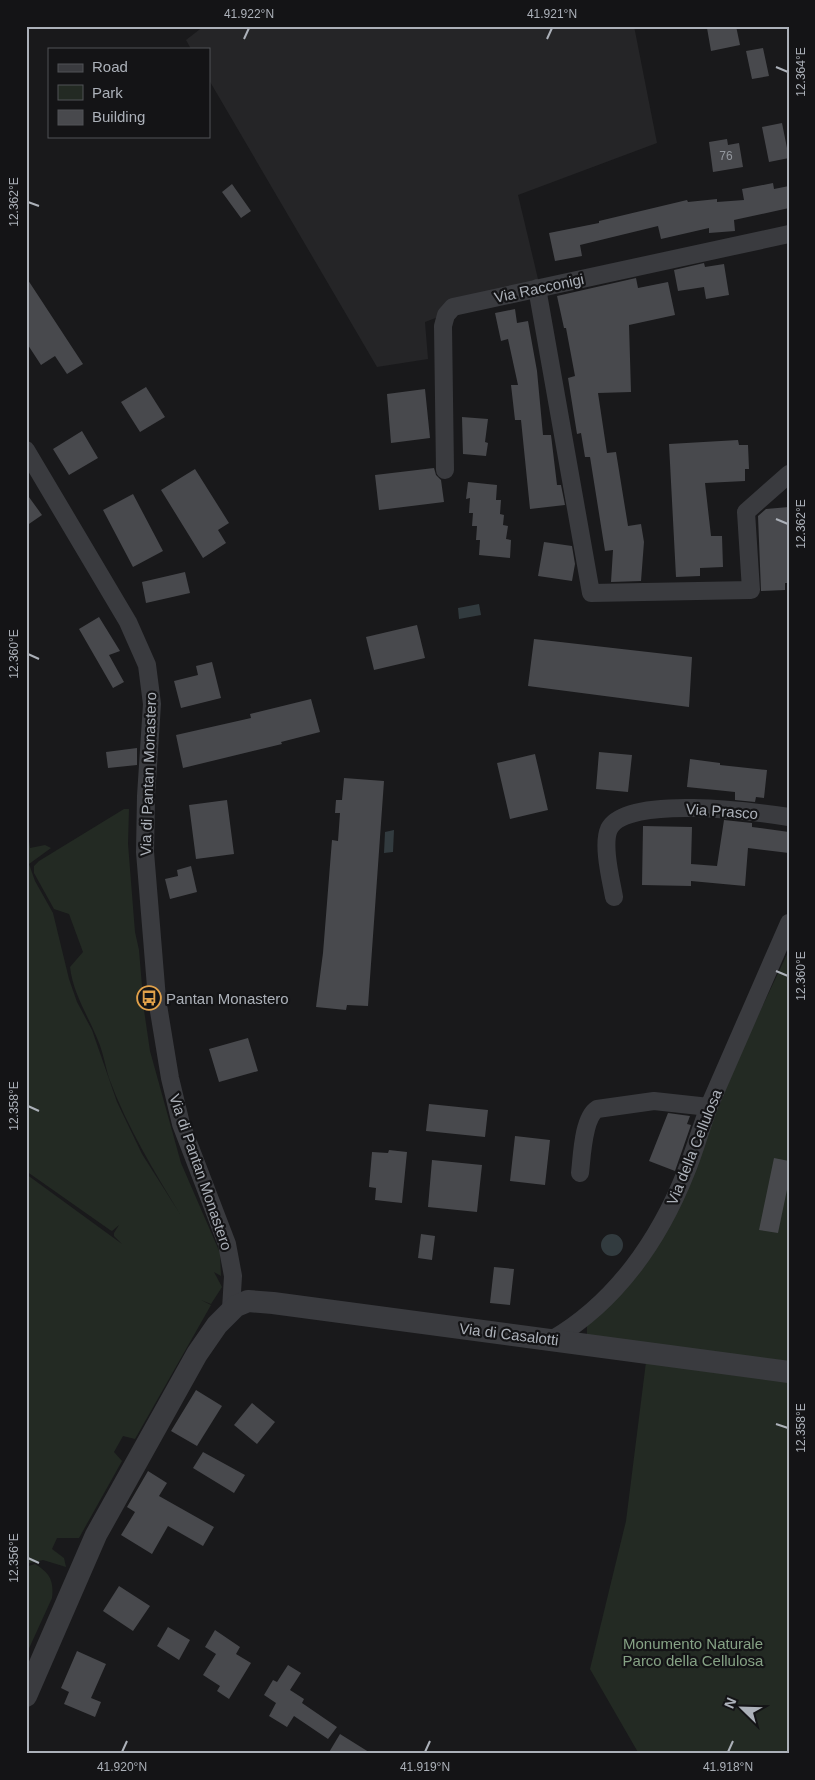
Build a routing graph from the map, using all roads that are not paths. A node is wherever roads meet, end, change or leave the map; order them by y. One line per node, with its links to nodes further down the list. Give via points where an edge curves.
1 (789, 234): 2 (street, Via Racconigi)
2 (537, 288): 4 (street, Via Racconigi, via 456,306 446,315 442,330); 5 (street, via 591,593 752,590 746,512)
3 (26, 450): 11 (street, Via di Pantan Monastero, via 128,622 148,665 152,704 145,852 157,999 181,1124 228,1244 233,1276)
4 (445, 470)
5 (789, 474)
6 (789, 817): 7 (street, Via Prasco, via 695,807 651,811 621,819 612,825 606,839)
7 (614, 897)
8 (789, 922): 9 (street, Via della Cellulosa)
9 (709, 1107): 10 (street, via 654,1101 597,1109 587,1123); 12 (street, Via della Cellulosa, via 685,1173 647,1248 620,1284 590,1314)
10 (580, 1172)
11 (231, 1309): 12 (street, Via di Casalotti, via 244,1302 273,1303); 14 (street, via 190,1365 96,1535)
12 (553, 1339): 13 (street, Via di Casalotti)
13 (789, 1372)
14 (26, 1696)

